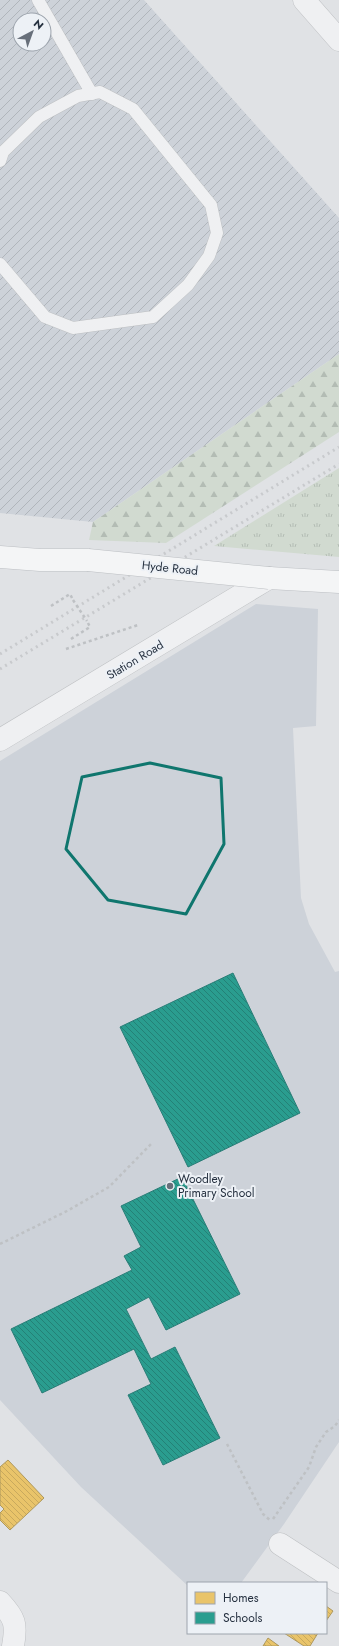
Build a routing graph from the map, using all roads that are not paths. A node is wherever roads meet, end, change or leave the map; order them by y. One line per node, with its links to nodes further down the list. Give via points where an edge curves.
1 (38, 0): 4 (lane)
2 (304, 0): 3 (street)
3 (339, 40)
4 (92, 94): 5 (lane, via 78,96 39,117 3,152); 6 (lane, via 100,92 133,109 211,205 217,233 209,256 188,285 153,317 73,328 45,317)
5 (0, 161)
6 (0, 264)
7 (0, 557): 8 (main road, Hyde Road, bridge, via 88,560)
8 (269, 578): 9 (main road, Hyde Road); 10 (street, Station Road)
9 (339, 582)
10 (0, 740)
11 (280, 1544): 12 (street)
12 (339, 1582)
13 (0, 1602): 14 (street, via 12,1615 16,1631)
14 (14, 1646)

